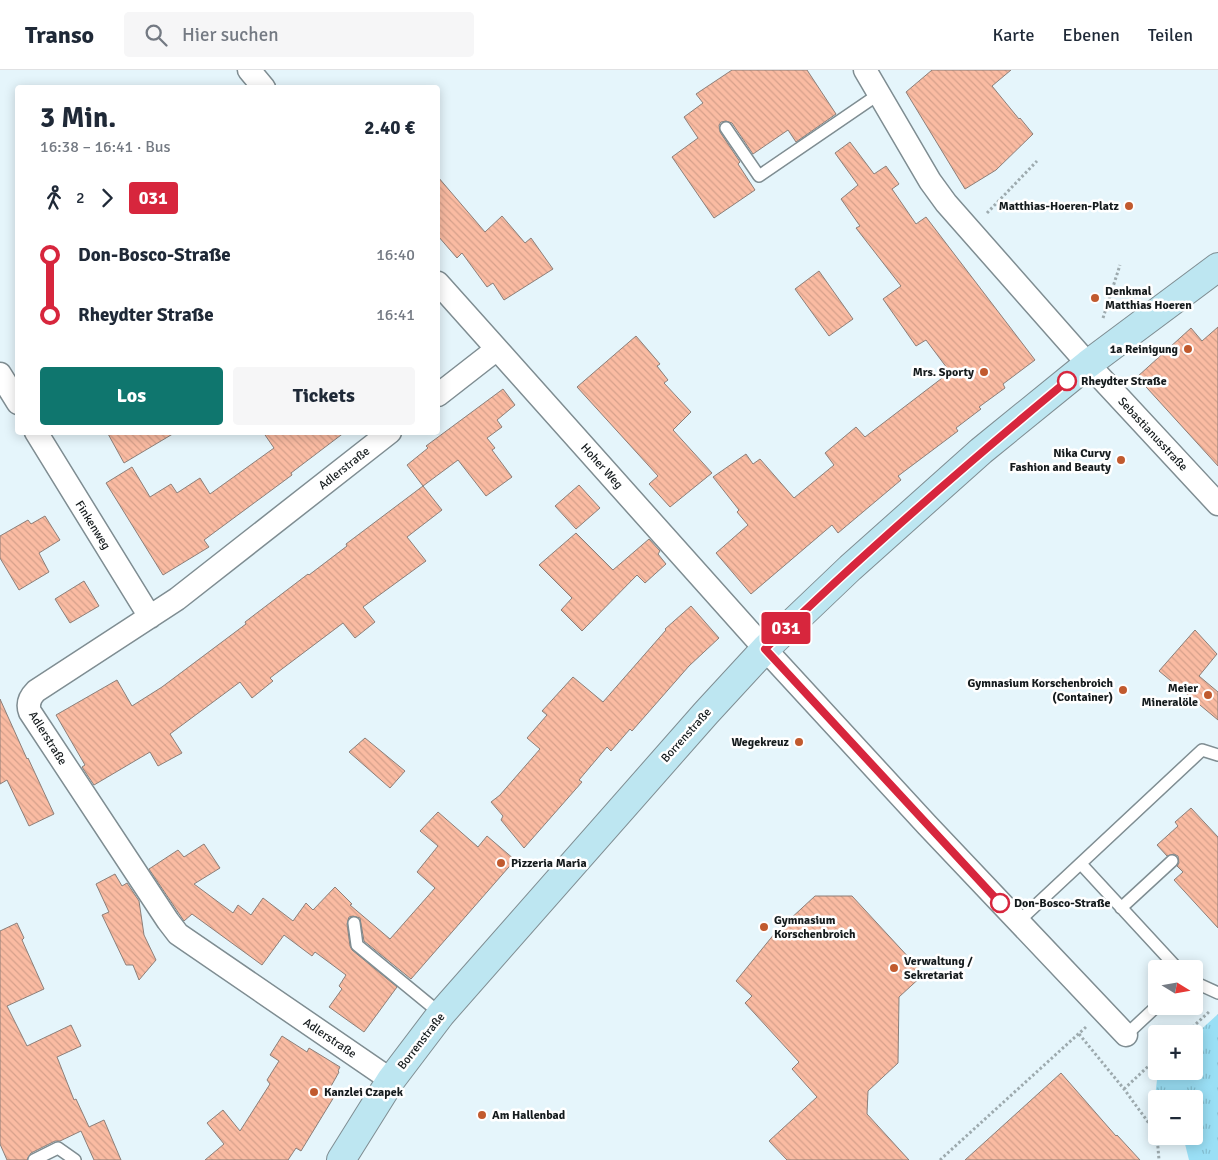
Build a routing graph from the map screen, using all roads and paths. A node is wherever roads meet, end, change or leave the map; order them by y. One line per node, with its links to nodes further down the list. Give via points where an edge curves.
1 (249, 70): 3 (street)
2 (865, 70): 4 (street)
3 (262, 85)
4 (879, 94): 5 (lane, via 759,176); 7 (street, via 934,187)
5 (726, 128)
6 (1037, 161): 7 (path)
7 (971, 230): 13 (street)
8 (1120, 265): 11 (path)
9 (1218, 267): 13 (main road, Borrenstraße)
10 (440, 284): 12 (street, Hoher Weg)
11 (1103, 319)
12 (497, 349): 15 (street); 21 (street, Hoher Weg)
13 (1088, 364): 19 (street, Sebastianusstraße); 21 (main road, Borrenstraße, via 918,506)
14 (0, 374): 16 (street)
15 (440, 393)
16 (15, 398)
17 (38, 435): 20 (street, Finkenweg)
18 (386, 435): 20 (street, Adlerstraße)
19 (1218, 504)
20 (150, 617): 39 (street, Adlerstraße, via 36,691 30,699 30,712 178,934)
21 (765, 649): 27 (street); 33 (main road, Borrenstraße)
22 (1218, 755): 24 (lane, via 1202,750)
23 (1172, 861): 25 (lane)
24 (1080, 864): 25 (lane); 27 (lane)
25 (1121, 908): 28 (lane)
26 (354, 922): 33 (lane, via 357,944)
27 (1018, 922): 32 (street)
28 (1170, 960)
29 (1203, 986): 30 (lane)
30 (1218, 993)
31 (1211, 1010): 35 (path)
32 (1103, 1011): 36 (path); 37 (street)
33 (441, 1014): 39 (main road, Borrenstraße)
34 (1148, 1015): 37 (lane)
35 (1195, 1025)
36 (1079, 1034): 40 (path); 46 (path)
37 (1126, 1036)
38 (1148, 1066): 40 (path)
39 (391, 1080): 45 (main road, Borrenstraße)
40 (1124, 1089): 41 (path)
41 (1148, 1122)
42 (1158, 1145): 47 (path)
43 (34, 1160): 44 (lane, via 58,1148)
44 (75, 1160)
45 (341, 1160)
46 (940, 1160)
47 (1159, 1160)

